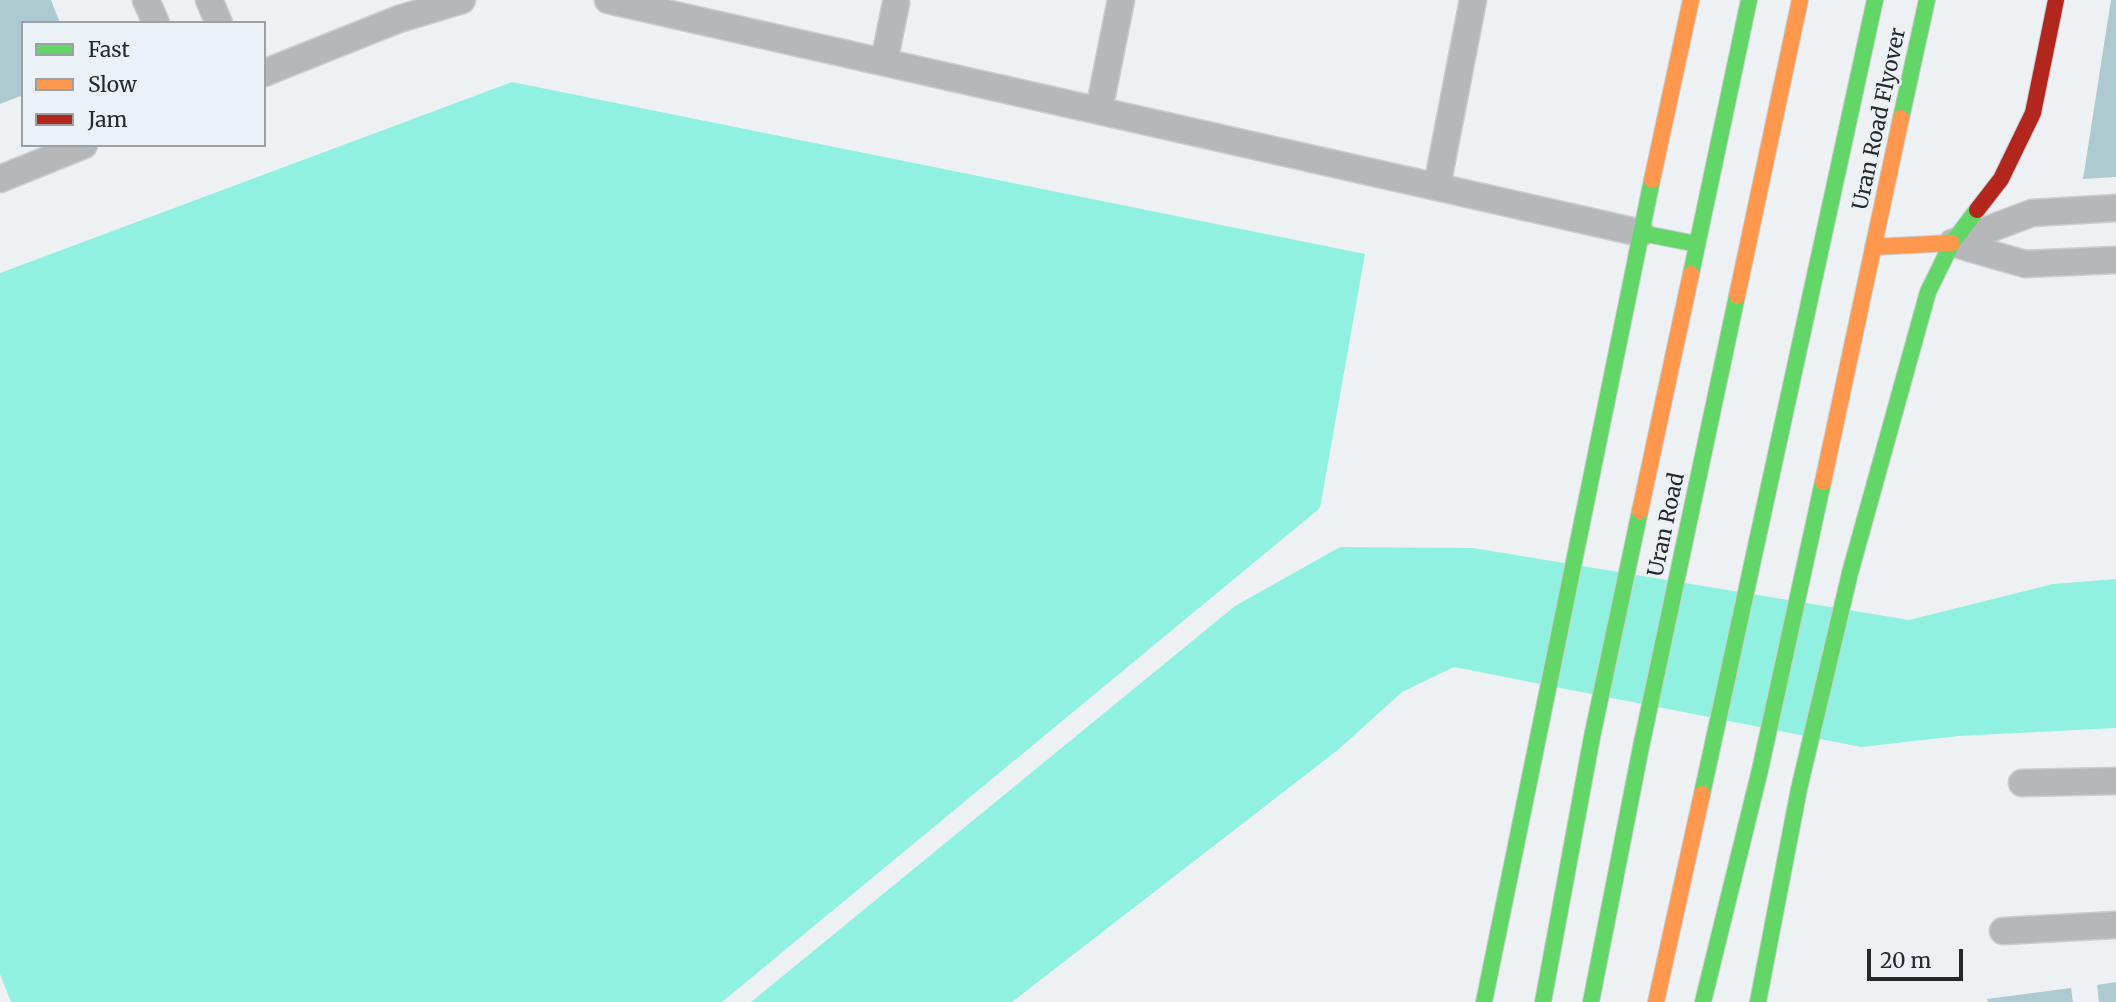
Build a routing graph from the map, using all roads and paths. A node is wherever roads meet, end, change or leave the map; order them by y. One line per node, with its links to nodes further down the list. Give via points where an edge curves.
1 (146, 0): 14 (street)
2 (209, 0): 15 (street)
3 (462, 0): 17 (street, via 399,19)
4 (608, 0): 16 (street)
5 (1121, 0): 18 (street)
6 (1473, 0): 21 (street)
7 (1691, 0): 23 (main road)
8 (1749, 0): 25 (main road)
9 (1800, 0): 34 (main road, Uran Road)
10 (1875, 0): 35 (main road, Uran Road Flyover)
11 (1927, 0): 26 (main road, Uran Road Flyover)
12 (2056, 0): 24 (main road, via 2033,113 2001,178)
13 (896, 3): 16 (street)
14 (155, 21)
15 (218, 21)
16 (884, 62): 18 (street)
17 (266, 72)
18 (1099, 110): 21 (street)
19 (79, 147): 20 (street)
20 (0, 179)
21 (1437, 186): 23 (street)
22 (2116, 208): 24 (street, via 2032,213)
23 (1641, 233): 25 (main road); 32 (main road)
24 (1952, 243): 26 (main road); 27 (street, via 2025,264); 37 (main road, via 1928,292 1850,573 1799,789)
25 (1697, 244): 33 (main road, Uran Road, via 1592,737)
26 (1873, 247): 36 (main road, via 1760,770)
27 (2116, 260)
28 (2116, 781): 29 (street)
29 (2022, 783)
30 (2116, 925): 31 (street)
31 (2003, 931)
32 (1484, 1002)
33 (1543, 1002)
34 (1591, 1002)
35 (1656, 1002)
36 (1703, 1002)
37 (1758, 1002)

